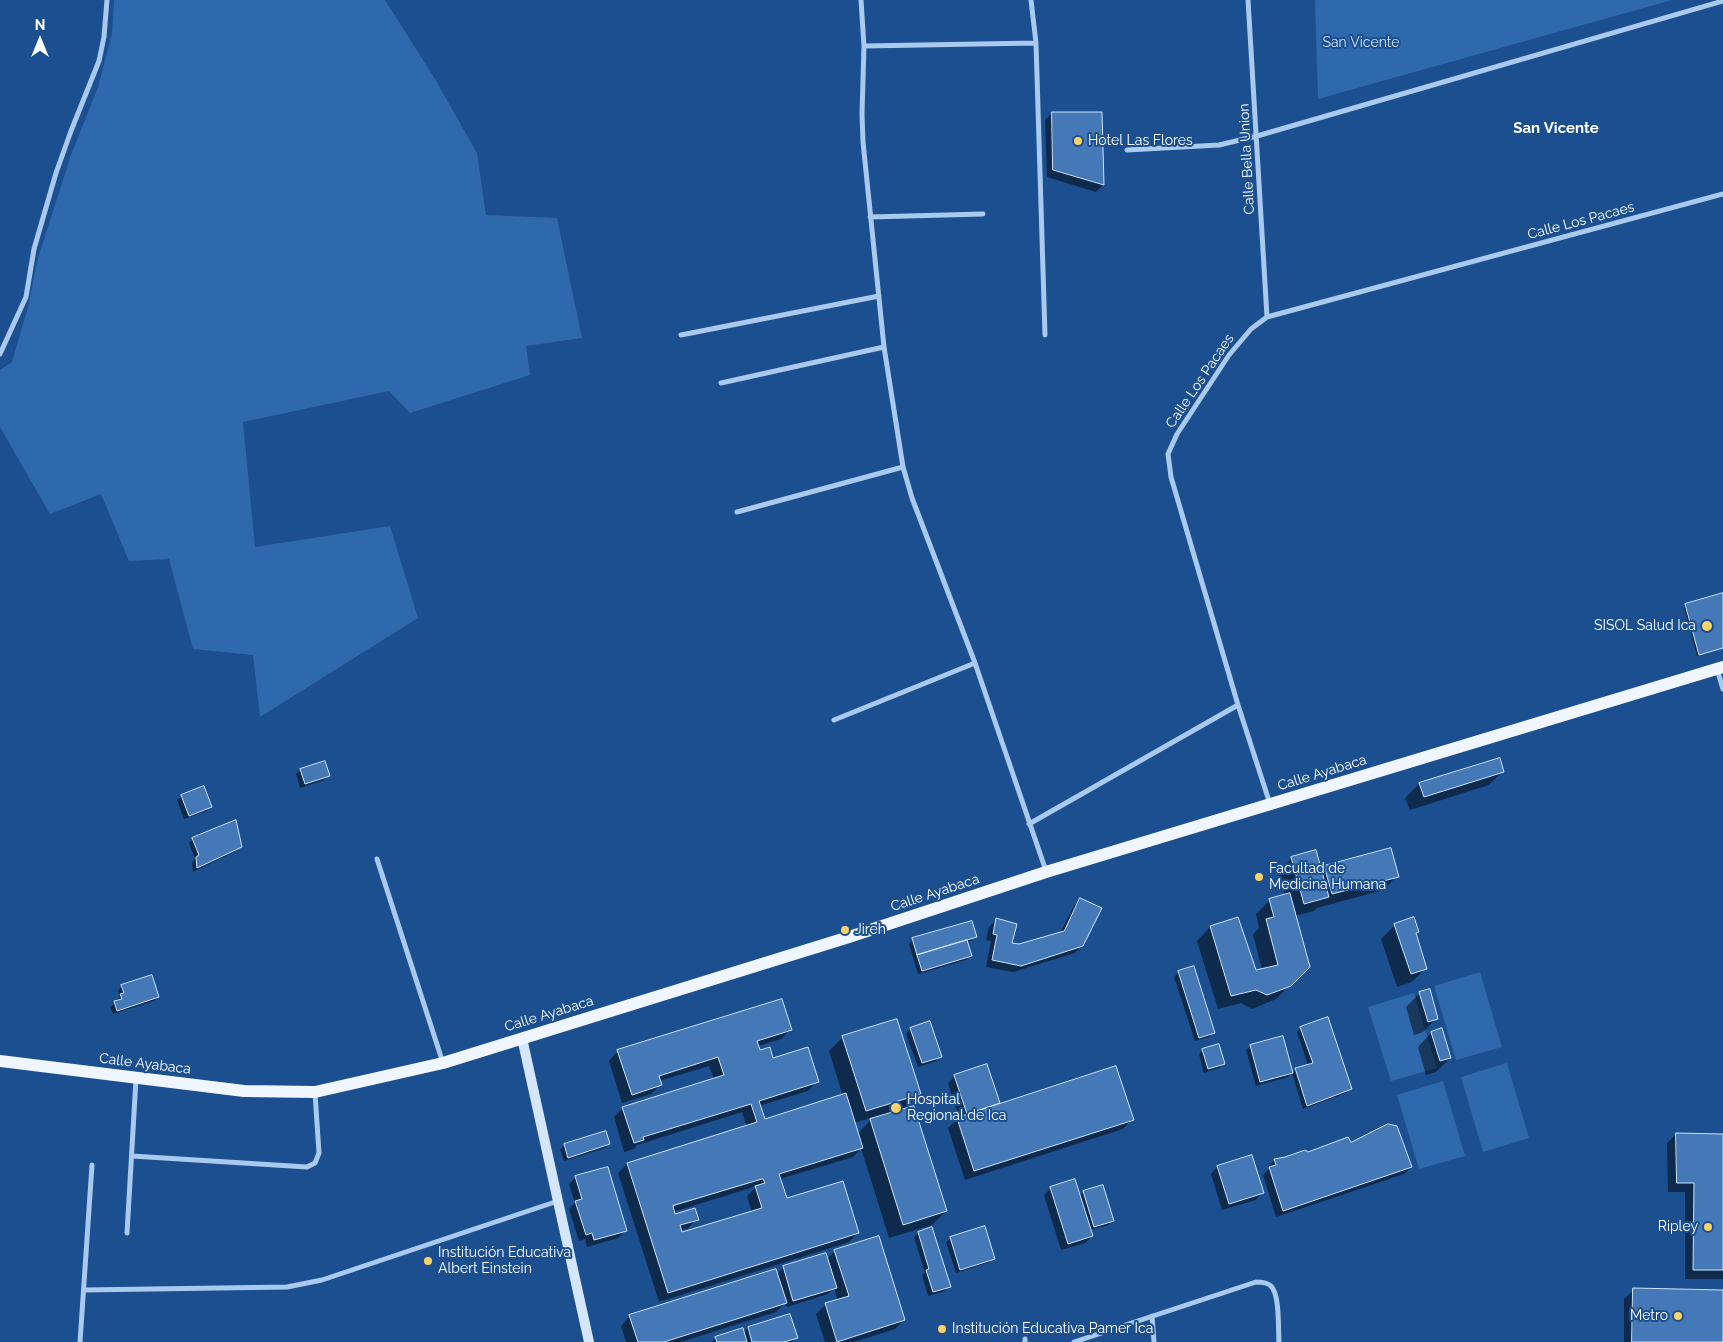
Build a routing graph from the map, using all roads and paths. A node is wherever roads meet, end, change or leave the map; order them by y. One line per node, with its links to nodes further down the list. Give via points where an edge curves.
1 (107, 0): 18 (street, via 99,61 56,173 34,249 26,297)
2 (862, 0): 7 (street)
3 (1031, 0): 6 (street)
4 (1248, 0): 8 (street, Calle Bella Union)
5 (1723, 1): 8 (street)
6 (1036, 43): 7 (street); 16 (street)
7 (864, 46): 12 (street, via 862,114)
8 (1257, 136): 9 (street, via 1219,145); 14 (street, Calle Bella Union)
9 (1127, 150)
10 (1723, 194): 14 (street, Calle Los Pacaes)
11 (983, 214): 12 (street)
12 (870, 217): 13 (street)
13 (879, 296): 15 (street); 17 (street)
14 (1268, 317): 25 (street, Calle Los Pacaes, via 1251,329 1229,355 1176,434 1168,454 1171,477)
15 (681, 335)
16 (1044, 335)
17 (884, 347): 19 (street); 20 (street)
18 (0, 354)
19 (721, 383)
20 (903, 467): 21 (street); 22 (street)
21 (737, 512)
22 (975, 663): 26 (street); 28 (street)
23 (1720, 668): 24 (street); 27 (main road, Calle Ayabaca)
24 (1723, 689)
25 (1238, 705): 27 (street, Calle Los Pacaes); 28 (street)
26 (834, 720)
27 (1270, 804): 30 (main road, Calle Ayabaca)
28 (1029, 824): 30 (street)
29 (378, 859): 33 (street)
30 (1046, 872): 31 (main road, Calle Ayabaca)
31 (522, 1038): 33 (main road, Calle Ayabaca); 38 (street)
32 (0, 1061): 34 (main road, Calle Ayabaca)
33 (444, 1063): 35 (main road, Calle Ayabaca)
34 (136, 1078): 35 (main road, Calle Ayabaca, via 244,1091); 36 (street)
35 (315, 1092): 36 (street, via 319,1153 307,1166)
36 (132, 1156): 39 (street)
37 (92, 1165): 40 (street)
38 (558, 1201): 40 (street, via 322,1280 287,1287); 43 (street)
39 (127, 1233)
40 (84, 1290): 42 (street)
41 (1152, 1316): 44 (street); 45 (street); 46 (street, via 1262,1282 1272,1286 1276,1296)
42 (80, 1342)
43 (589, 1342)
44 (1074, 1342)
45 (1154, 1342)
46 (1279, 1342)

